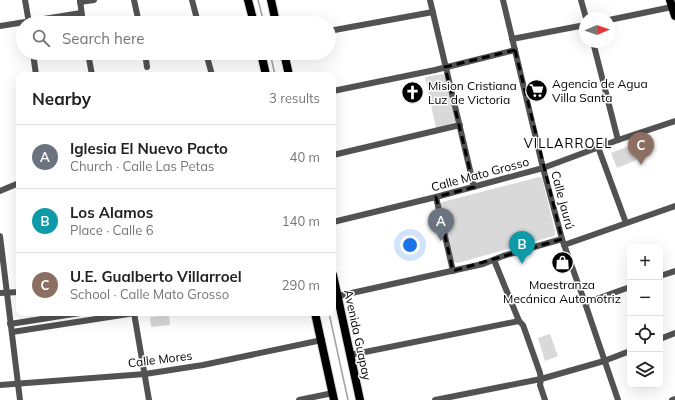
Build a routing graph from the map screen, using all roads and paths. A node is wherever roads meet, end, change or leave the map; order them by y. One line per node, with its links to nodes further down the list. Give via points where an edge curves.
1 (25, 0): 15 (street)
2 (94, 0): 10 (street)
3 (134, 0): 18 (street)
4 (192, 0): 19 (street)
5 (248, 0): 20 (main road)
6 (271, 0): 21 (main road)
7 (430, 0): 12 (street)
8 (503, 0): 28 (street, Calle Jaurú)
9 (582, 0): 13 (street)
10 (80, 1): 14 (street)
11 (671, 4): 22 (main road); 23 (street)
12 (433, 12): 27 (street); 38 (street)
13 (585, 12)
14 (81, 13): 16 (street); 17 (street)
15 (28, 16)
16 (64, 16)
17 (82, 16)
18 (137, 16)
19 (196, 16)
20 (252, 16)
21 (274, 16)
22 (675, 16)
23 (615, 18)
24 (16, 24): 25 (street)
25 (0, 26)
26 (579, 26): 28 (street)
27 (336, 30)
28 (512, 39): 30 (street, Calle Jaurú)
29 (595, 48): 47 (street)
30 (515, 50): 38 (street); 50 (street, Calle Jaurú)
31 (34, 60): 39 (street)
32 (89, 60): 40 (street)
33 (146, 60): 37 (street)
34 (208, 60): 41 (street)
35 (263, 60): 42 (main road)
36 (286, 60): 43 (main road)
37 (147, 67)
38 (445, 67): 44 (street); 46 (street)
39 (36, 72)
40 (91, 72)
41 (211, 72)
42 (265, 72)
43 (288, 72)
44 (336, 90)
45 (675, 121): 47 (street, Calle Mato Grosso)
46 (460, 125): 49 (street); 52 (street)
47 (618, 140): 48 (street, Calle Mato Grosso)
48 (598, 147): 50 (street, Calle Mato Grosso); 57 (street)
49 (336, 154)
50 (543, 168): 52 (street, Calle Mato Grosso); 59 (street, Calle Jaurú)
51 (16, 184): 53 (street)
52 (474, 187): 54 (street, Calle Mato Grosso)
53 (0, 191)
54 (436, 197): 56 (street, Calle Mato Grosso); 61 (street)
55 (675, 206): 57 (street)
56 (336, 221)
57 (626, 223): 59 (street)
58 (0, 236): 66 (street)
59 (563, 242): 60 (street); 70 (street, Calle Jaurú)
60 (494, 260): 61 (street); 75 (street)
61 (453, 271): 69 (street)
62 (675, 271): 63 (street)
63 (663, 275)
64 (336, 288): 69 (main road, Avenida Guapay)
65 (627, 288): 70 (street)
66 (7, 292): 67 (street); 68 (street); 76 (street)
67 (16, 292)
68 (0, 293)
69 (338, 296): 82 (main road, Avenida Guapay)
70 (585, 303): 83 (street, Calle Jaurú)
71 (60, 316): 76 (street)
72 (108, 316): 77 (street)
73 (134, 316): 84 (street)
74 (316, 316): 80 (main road)
75 (519, 322): 82 (street); 85 (street, via 523,325)
76 (10, 324): 77 (street)
77 (12, 332): 86 (street)
78 (675, 333): 79 (street)
79 (663, 338)
80 (322, 340): 84 (street, Calle Mores, via 203,365); 88 (main road)
81 (627, 352): 83 (street)
82 (350, 355): 93 (main road, Avenida Guapay)
83 (604, 361): 85 (street); 96 (street, Calle Jaurú)
84 (144, 374): 86 (street, Calle Mores); 91 (street)
85 (541, 379): 94 (street); 95 (street, via 540,385)
86 (18, 384): 87 (street, Calle Mores); 90 (street)
87 (0, 386)
88 (334, 397): 92 (street)
89 (675, 399): 97 (street)
90 (20, 400)
91 (149, 400)
92 (299, 400)
93 (360, 400)
94 (435, 400)
95 (545, 400)
96 (618, 400)
97 (672, 400)

